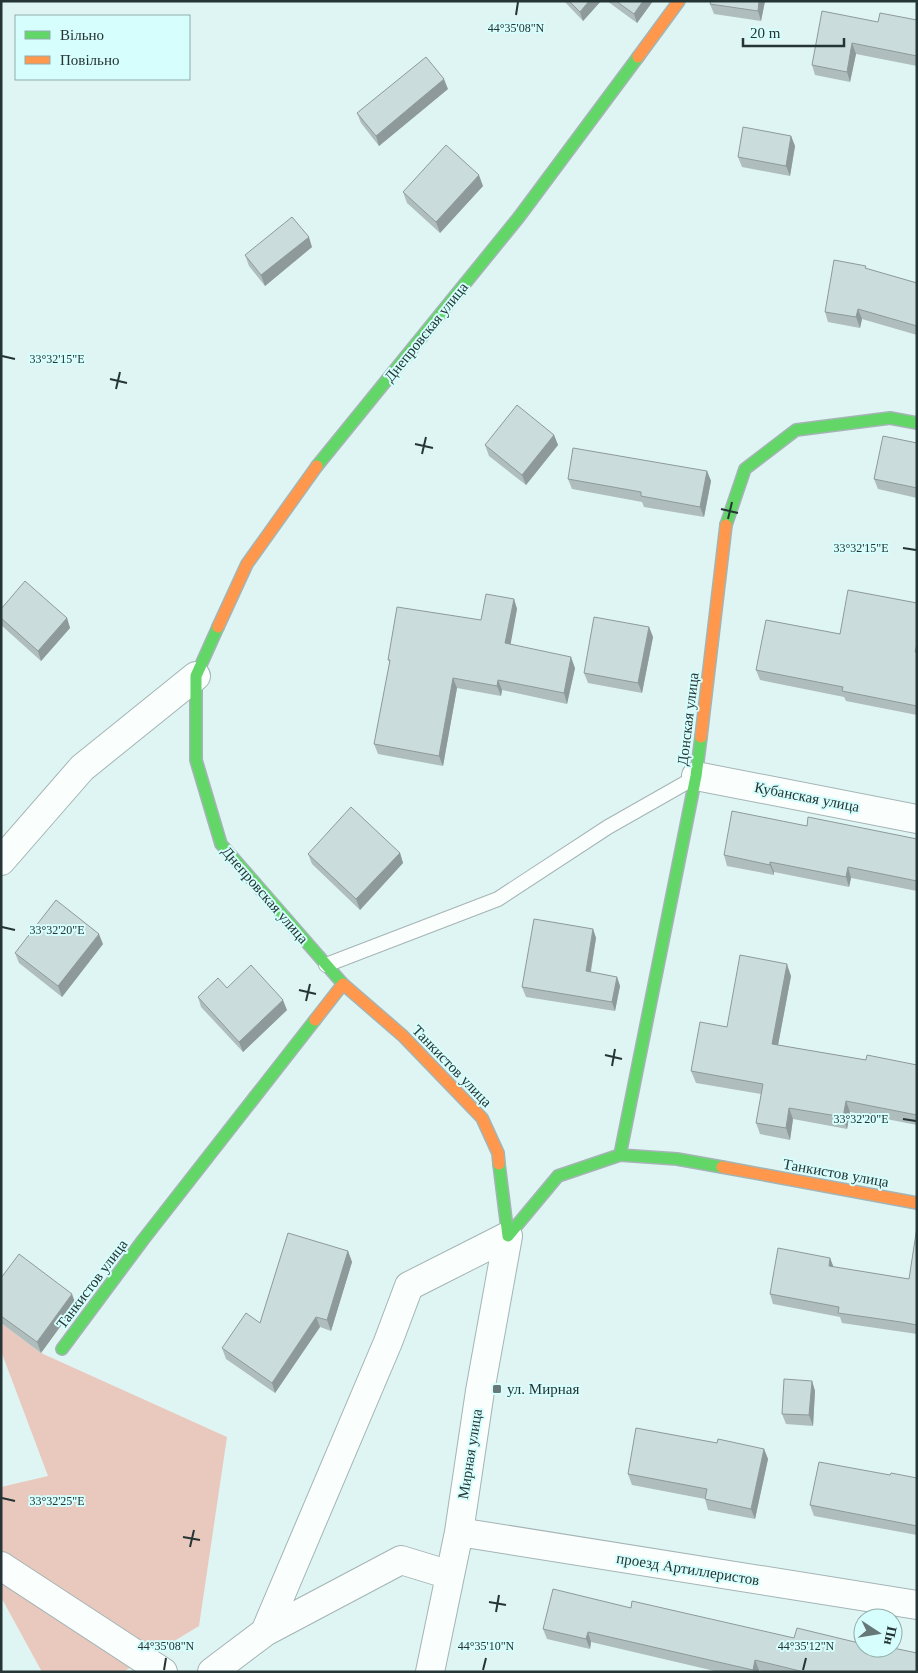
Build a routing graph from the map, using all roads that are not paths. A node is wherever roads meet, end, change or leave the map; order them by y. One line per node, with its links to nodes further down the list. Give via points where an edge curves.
1 (679, 1): 3 (street, Днепровская улица, via 520,217 304,484 247,564)
2 (917, 423): 4 (street, Донская улица, via 890,418 796,430 745,470 726,526)
3 (196, 676): 6 (street, Днепровская улица, via 82,768); 7 (street, Днепровская улица, via 196,760 220,844)
4 (696, 776): 5 (street, Кубанская улица); 7 (lane, via 608,827 498,899); 9 (street, Донская улица)
5 (917, 819)
6 (1, 861)
7 (326, 965): 8 (street, Днепровская улица)
8 (343, 984): 11 (street, Танкистов улица, via 403,1036 482,1118 498,1153); 12 (street, Танкистов улица)
9 (620, 1155): 10 (street, Танкистов улица, via 676,1159); 11 (street, Танкистов улица, via 558,1176)
10 (917, 1203)
11 (508, 1236): 13 (street, Мирная улица); 17 (street, via 409,1286)
12 (62, 1349)
13 (458, 1532): 15 (street, Мирная улица); 16 (street, проезд Артиллеристов)
14 (1, 1566): 18 (street)
15 (450, 1575): 17 (street, via 401,1560); 20 (street, Мирная улица)
16 (917, 1606)
17 (265, 1632): 19 (street)
18 (163, 1672)
19 (212, 1672)
20 (430, 1672)

